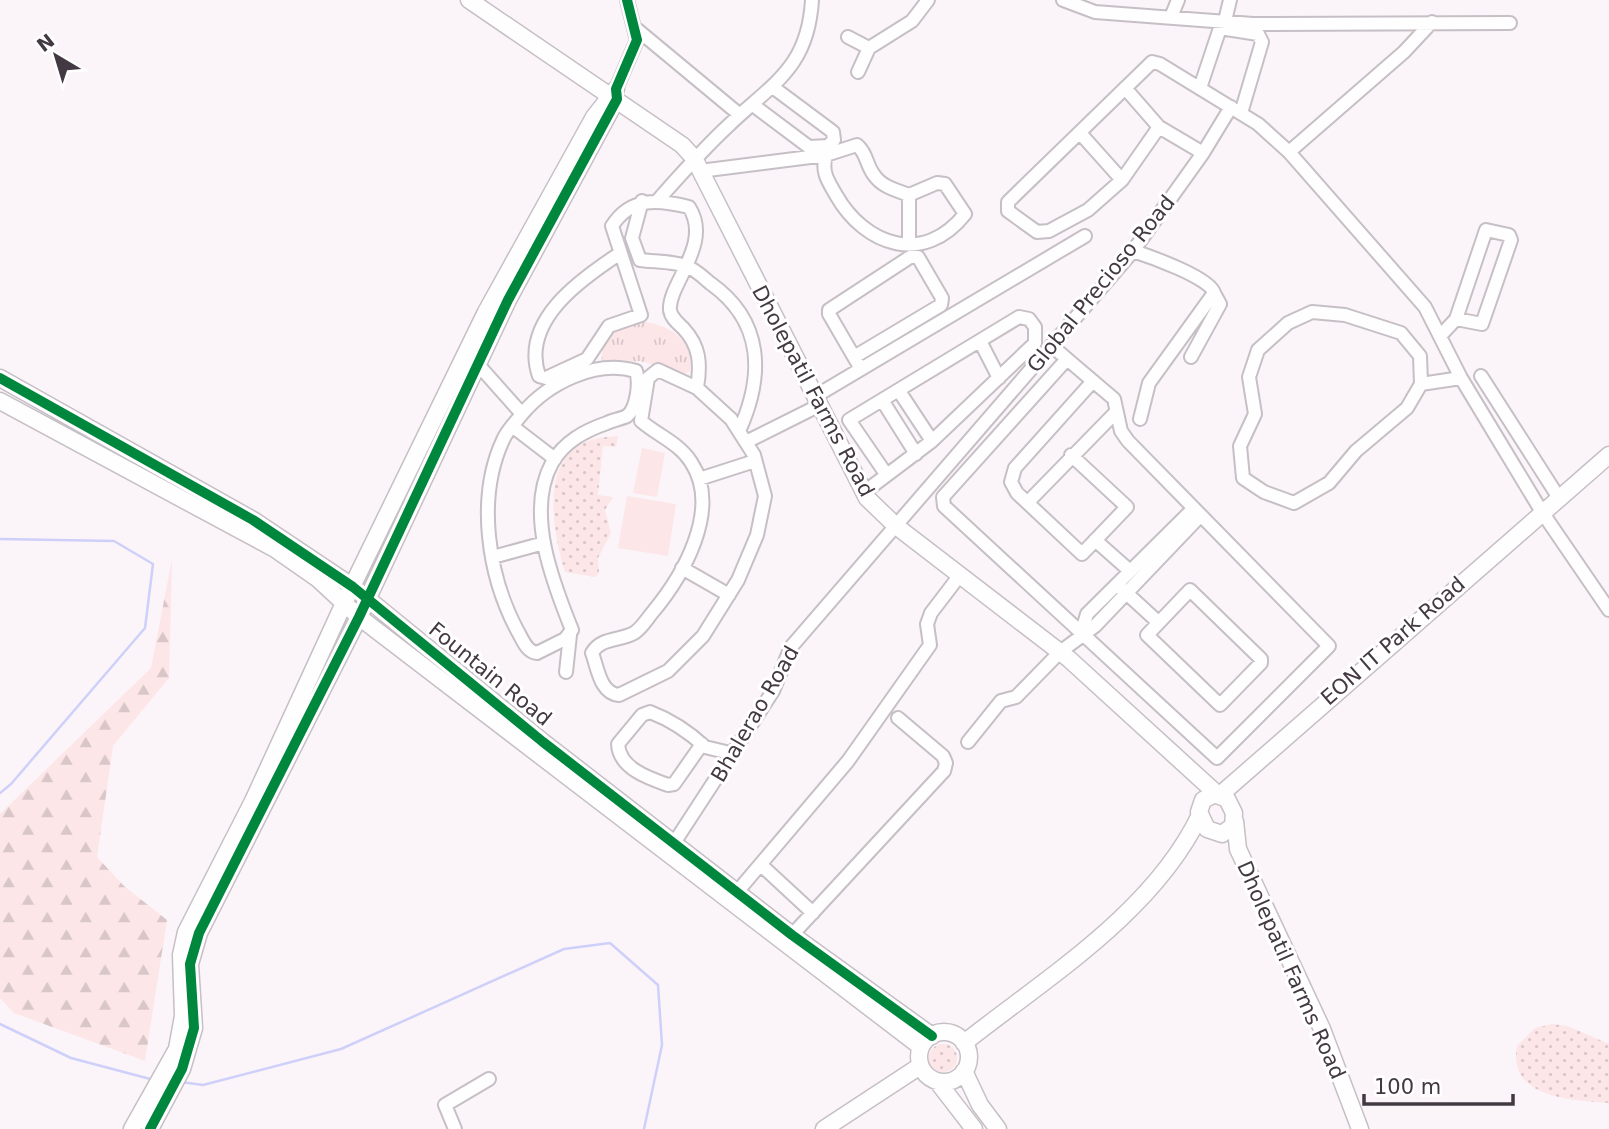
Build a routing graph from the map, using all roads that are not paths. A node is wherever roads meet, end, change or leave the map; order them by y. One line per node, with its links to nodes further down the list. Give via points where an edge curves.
1 (469, 0): 9 (street, Dholepatil Farms Road)
2 (627, 0): 16 (street)
3 (812, 0): 20 (street, via 807,40)
4 (928, 0): 18 (street, via 912,21)
5 (1063, 0): 10 (street)
6 (1137, 0): 11 (street)
7 (1178, 0): 12 (street)
8 (1230, 0): 13 (street)
9 (489, 5): 23 (street, Dholepatil Farms Road)
10 (1096, 6): 11 (street)
11 (1133, 15): 12 (street)
12 (1171, 17): 13 (street)
13 (1225, 21): 14 (street)
14 (1432, 22): 15 (street); 29 (street)
15 (1510, 23)
16 (634, 27): 23 (street, via 637,40); 26 (street)
17 (848, 37): 18 (street)
18 (869, 48): 19 (street)
19 (858, 72)
20 (774, 88): 24 (street); 24 (street, via 833,132 834,139 828,145 809,147)
21 (1125, 88): 22 (street, via 1149,65 1160,64); 27 (street); 28 (street)
22 (1200, 88): 25 (street); 25 (street, Global Precioso Road, via 1220,28 1258,34 1262,42)
23 (614, 94): 32 (street, Dholepatil Farms Road, via 682,145); 49 (street)
24 (752, 105): 26 (street)
25 (1236, 110): 29 (street); 30 (street, Global Precioso Road)
26 (740, 114): 32 (street)
27 (1159, 127): 30 (street); 33 (street)
28 (1080, 133): 33 (street); 33 (street, via 1008,202 1008,211 1037,232 1049,231 1088,210)
29 (1289, 152): 44 (street, via 1425,307)
30 (1203, 153): 39 (street, Global Precioso Road)
31 (826, 155): 32 (street); 34 (street, via 857,145 873,175); 38 (street, via 824,175 860,226 888,243)
32 (697, 164): 35 (street); 63 (street, Dholepatil Farms Road)
33 (1122, 180)
34 (908, 195): 38 (street); 38 (street, via 945,184 965,214 927,242)
35 (658, 200): 36 (street); 41 (street, via 689,207 694,215)
36 (642, 201): 40 (street, via 612,226); 41 (street, via 632,238 640,260)
37 (1085, 236): 51 (street)
38 (909, 244)
39 (1133, 250): 42 (street, via 1208,283); 46 (street, Global Precioso Road)
40 (619, 254): 40 (street, via 640,315 609,326 587,359 546,378 539,376 536,348 546,320 567,291)
41 (688, 267): 59 (street, via 670,307 672,317 697,347 701,368); 70 (street, via 722,291 746,319 757,367)
42 (1214, 293): 48 (street, via 1220,304); 68 (street, via 1149,383)
43 (1457, 319): 43 (street, via 1486,230 1509,235 1482,324); 44 (street)
44 (1441, 335): 55 (street)
45 (980, 341): 54 (street); 54 (street, via 1019,317 1030,319 1035,327 1035,343); 60 (street)
46 (1052, 346): 50 (street); 84 (street, Global Precioso Road)
47 (854, 357): 47 (street, via 829,310 910,257 918,257 943,298 941,305); 51 (street)
48 (1191, 357)
49 (472, 359): 66 (street); 91 (street); 94 (street)
50 (1067, 359): 56 (street); 99 (street, via 943,497 944,506)
51 (861, 369): 63 (street)
52 (1480, 376): 64 (street)
53 (0, 378): 58 (street, Fountain Road)
54 (999, 378): 71 (street)
55 (1461, 378): 57 (street); 67 (street)
56 (1093, 381): 65 (street, via 1114,399); 81 (street, via 1015,468 1012,487)
57 (1420, 384): 57 (street, via 1420,356 1401,333 1374,323 1312,312 1288,323 1258,350 1249,377 1255,414 1240,446 1243,478 1294,503 1312,494 1407,408)
58 (15, 387): 61 (street); 91 (street, Fountain Road, via 253,520)
59 (696, 388): 70 (street, via 731,419); 78 (street, via 658,370 652,372 640,413 641,421 690,461)
60 (900, 391): 62 (street); 71 (street)
61 (0, 400): 95 (street, Fountain Road, via 267,544)
62 (882, 400): 72 (street); 77 (street, via 849,420)
63 (816, 401): 70 (street); 79 (street, Dholepatil Farms Road)
64 (1503, 404): 67 (street); 80 (street)
65 (1116, 412): 73 (street); 82 (street, via 1128,441)
66 (522, 414): 69 (street); 75 (street, via 549,389 571,377 626,368 636,371 639,378 633,410 588,430 562,447)
67 (1485, 418): 83 (street)
68 (1140, 419)
69 (512, 426): 75 (street); 87 (street, via 496,458 490,489 487,526)
70 (742, 437): 76 (street)
71 (932, 441): 72 (street)
72 (916, 454): 77 (street)
73 (1072, 455): 81 (street); 85 (street, via 1127,507)
74 (1609, 455): 80 (street, EON IT Park Road)
75 (555, 459): 86 (street, via 544,489)
76 (755, 461): 78 (street); 93 (street, via 765,496 757,535)
77 (885, 475): 79 (street, via 877,474)
78 (699, 479): 88 (street, via 701,516)
79 (861, 489): 84 (street, Dholepatil Farms Road)
80 (1559, 498): 83 (street, EON IT Park Road)
81 (1028, 502): 85 (street, via 1082,554)
82 (1196, 512): 89 (street); 92 (street); 99 (street, via 1329,646 1217,758)
83 (1542, 512): 96 (street); 108 (street, EON IT Park Road)
84 (896, 526): 90 (street, Dholepatil Farms Road); 106 (street, Bhalerao Road, via 791,647 773,691)
85 (1095, 540): 89 (street)
86 (544, 544): 87 (street); 100 (street)
87 (492, 557): 100 (street, via 527,648 537,653)
88 (682, 568): 93 (street); 93 (street, via 666,597 635,633 596,647 592,653 611,694 619,695 668,671 703,636)
89 (1129, 571): 92 (street)
90 (960, 575): 101 (street, Dholepatil Farms Road); 116 (street, via 931,613 927,624 930,645 848,761)
91 (353, 587): 94 (street, Fountain Road); 95 (street)
92 (1122, 588): 98 (street); 99 (street, via 1095,626)
93 (729, 594)
94 (368, 599): 97 (street); 113 (street, Fountain Road)
95 (344, 603): 97 (street, Fountain Road); 123 (street, via 253,801 186,932 179,977 183,1016)
96 (1609, 610)
97 (359, 617): 120 (street, Fountain Road); 123 (street, via 199,933 190,964 194,1028)
98 (1158, 622): 98 (street, via 1147,635 1217,704 1224,704 1261,663 1190,590)
99 (1081, 634): 101 (street)
100 (570, 635): 102 (street)
101 (1060, 652): 104 (street, via 1016,697 1001,701); 107 (street, Dholepatil Farms Road)
102 (566, 672)
103 (898, 718): 118 (street, via 943,756 944,771)
104 (968, 742)
105 (702, 744): 105 (street, via 650,712 642,715 618,744 618,753 629,767 668,785 674,784); 106 (street)
106 (734, 754): 113 (street, Bhalerao Road)
107 (1185, 766): 109 (street, Dholepatil Farms Road); 110 (street, Dholepatil Farms Road)
108 (1245, 771): 109 (street, EON IT Park Road); 111 (street)
109 (1219, 794): 110 (street, EON IT Park Road, via 1207,796); 111 (street, Dholepatil Farms Road)
110 (1199, 811): 112 (street, Dholepatil Farms Road); 114 (street)
111 (1233, 815): 112 (street, via 1229,830); 115 (street, Dholepatil Farms Road)
112 (1216, 833): 114 (street); 115 (street, Dholepatil Farms Road)
113 (674, 844): 117 (street, Fountain Road)
114 (1185, 845): 121 (street, via 1111,925)
115 (1238, 849): 134 (street, Dholepatil Farms Road, via 1322,1029)
116 (761, 865): 117 (street); 118 (street)
117 (737, 892): 119 (street, Fountain Road)
118 (813, 913): 119 (street)
119 (792, 935): 120 (street, Fountain Road)
120 (926, 1042): 121 (street, Fountain Road, via 947,1033); 122 (street)
121 (964, 1043): 124 (street, via 968,1055)
122 (920, 1066): 126 (street); 131 (street)
123 (175, 1068): 127 (street)
124 (964, 1071): 126 (street, via 954,1080); 133 (street)
125 (489, 1079): 130 (street, via 445,1105)
126 (937, 1081): 132 (street)
127 (162, 1093): 128 (street); 129 (street)
128 (132, 1129)
129 (150, 1129)
130 (454, 1129)
131 (824, 1129)
132 (974, 1129)
133 (998, 1129)
134 (1360, 1129)

